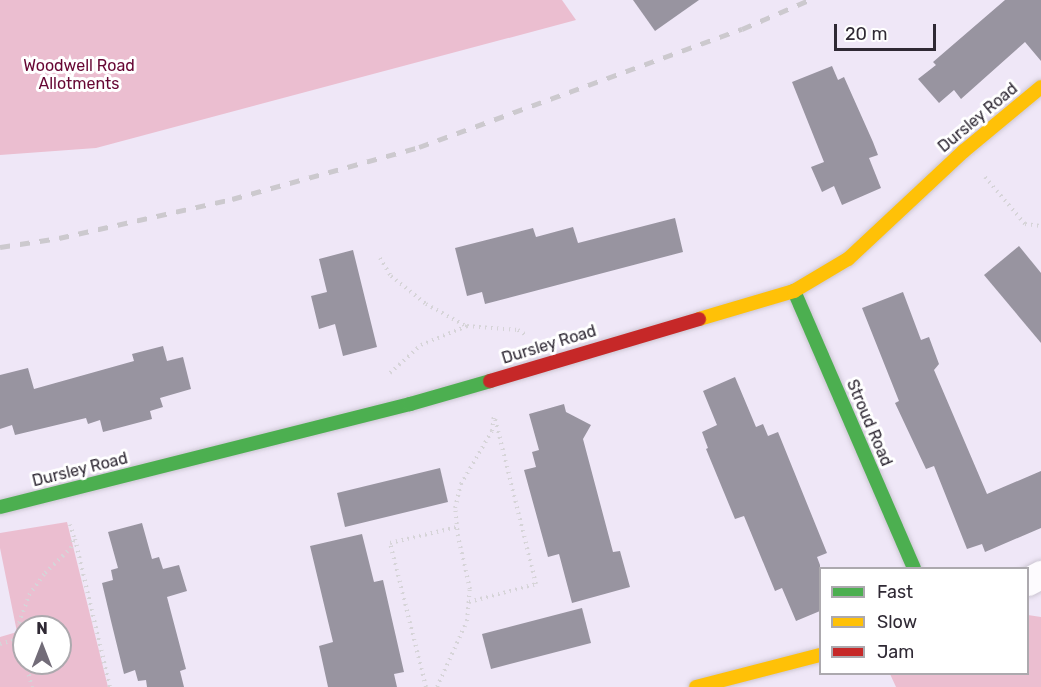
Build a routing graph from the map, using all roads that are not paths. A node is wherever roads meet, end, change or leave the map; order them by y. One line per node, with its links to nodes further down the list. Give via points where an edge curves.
1 (1041, 87): 2 (street, Dursley Road, via 963,151 848,259)
2 (794, 291): 3 (street, Dursley Road, via 362,416); 4 (street, Stroud Road)
3 (0, 507)
4 (914, 567)
5 (819, 655): 6 (street)
6 (696, 687)

